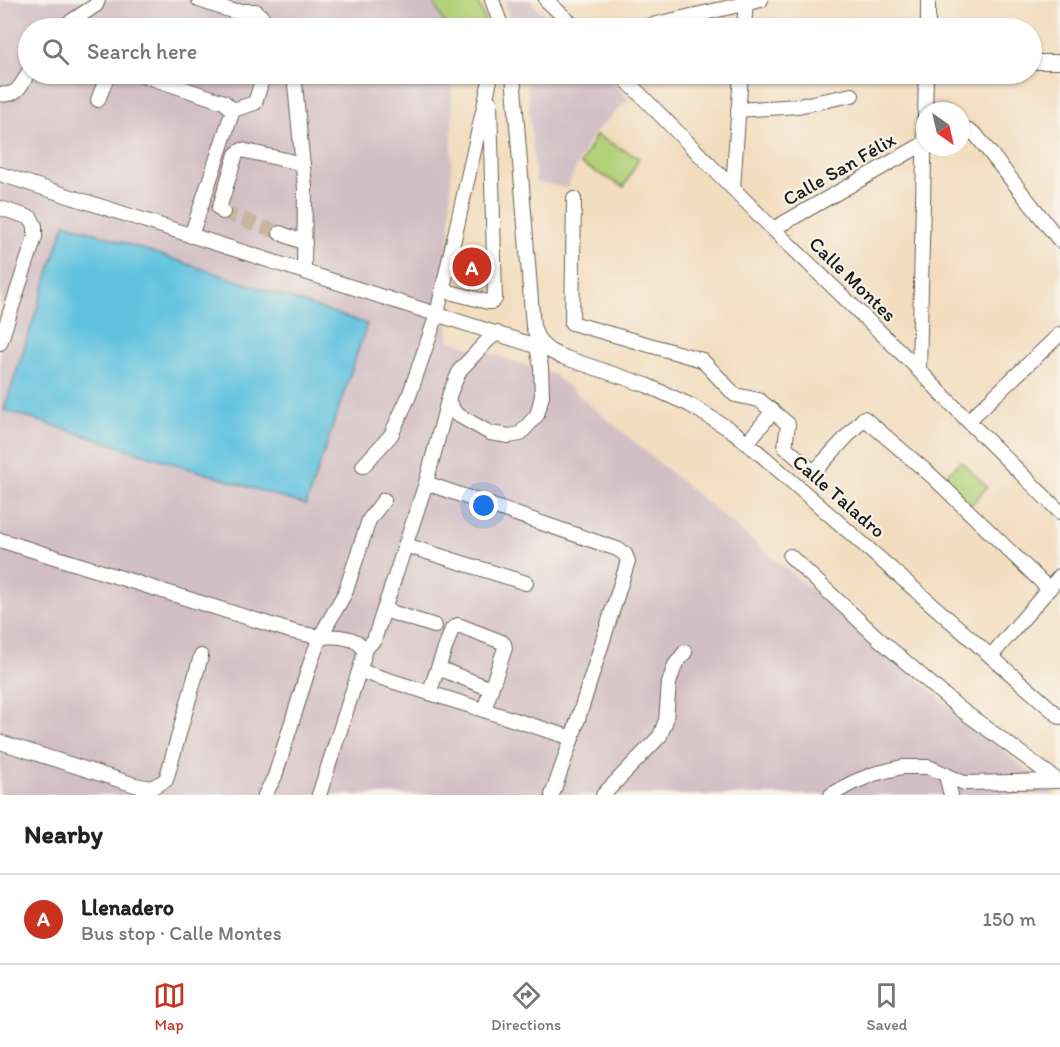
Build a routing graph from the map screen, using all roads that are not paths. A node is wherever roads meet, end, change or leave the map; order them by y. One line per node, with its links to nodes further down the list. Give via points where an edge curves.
1 (98, 0): 8 (street)
2 (199, 0): 9 (street, via 232,12 256,11)
3 (492, 0): 10 (street)
4 (546, 0): 11 (street)
5 (761, 0): 7 (street)
6 (928, 0): 14 (street)
7 (746, 1): 12 (street); 13 (street)
8 (76, 18)
9 (263, 18)
10 (498, 18)
11 (565, 18)
12 (679, 18)
13 (745, 18)
14 (927, 18)
15 (1042, 62): 16 (street)
16 (1060, 62)
17 (22, 84): 28 (street, via 10,95)
18 (104, 84): 30 (street)
19 (170, 84): 32 (street, via 225,102)
20 (261, 84): 32 (street, via 255,103)
21 (295, 84): 37 (street)
22 (489, 84): 49 (street)
23 (491, 84): 49 (street, via 495,298 488,302)
24 (514, 84): 54 (street, via 533,326)
25 (630, 84): 39 (street, Calle Montes)
26 (740, 84): 33 (street)
27 (926, 84): 31 (street)
28 (0, 94)
29 (852, 95): 33 (street, via 798,106)
30 (98, 100)
31 (925, 102)
32 (232, 110): 45 (street)
33 (738, 110): 39 (street)
34 (970, 132): 46 (street)
35 (916, 148): 43 (street, Calle San Félix)
36 (924, 156): 55 (street)
37 (303, 164): 42 (street, via 239,151 219,208); 47 (street)
38 (0, 174): 45 (street)
39 (733, 188): 43 (street, Calle Montes)
40 (574, 199): 57 (street, via 572,323 702,360 735,395 759,400)
41 (0, 207): 53 (street, via 31,219 35,226 35,237)
42 (223, 212)
43 (773, 230): 55 (street, Calle Montes)
44 (280, 233): 47 (street)
45 (191, 236): 48 (street)
46 (1060, 242)
47 (305, 243): 48 (street)
48 (304, 271): 50 (street)
49 (442, 290): 50 (street)
50 (437, 314): 51 (street); 60 (street, via 391,435)
51 (497, 333): 54 (street); 56 (street, via 460,370)
52 (1060, 334): 58 (street)
53 (0, 343)
54 (549, 351): 56 (street, via 541,367 542,396 537,415 520,434 490,433 456,414); 59 (street, Calle Taladro, via 690,405)
55 (919, 371): 58 (street, Calle Montes)
56 (447, 401): 61 (street)
57 (772, 411): 59 (street); 69 (street, via 788,424 785,447 814,472 864,418 933,477)
58 (968, 421): 63 (street, Calle Montes)
59 (747, 443): 76 (street, Calle Taladro)
60 (363, 466)
61 (426, 483): 65 (street); 83 (street, via 625,554 626,569)
62 (384, 500): 72 (street, via 369,520 345,593)
63 (1060, 512)
64 (0, 540): 72 (street)
65 (405, 546): 68 (street); 70 (street)
66 (790, 556): 86 (street, via 959,708)
67 (1060, 576): 69 (street)
68 (526, 583)
69 (1049, 589): 76 (street)
70 (384, 610): 71 (street); 73 (street, via 374,640)
71 (435, 626)
72 (320, 637): 73 (street, via 345,638 357,642); 87 (street, via 275,776)
73 (364, 650): 78 (street)
74 (685, 652): 90 (street, via 669,683 666,720 660,736)
75 (201, 656): 84 (street, via 166,780 151,788)
76 (992, 656): 82 (street, Calle Taladro)
77 (438, 668): 79 (street); 79 (street, via 454,626 502,642 505,648); 80 (street)
78 (360, 670): 80 (street); 88 (street)
79 (491, 689): 81 (street)
80 (429, 693): 81 (street)
81 (484, 710): 83 (street)
82 (1060, 717)
83 (572, 738): 89 (street)
84 (0, 742)
85 (946, 776): 86 (street, via 964,783); 91 (street, via 929,766 902,767 874,774); 92 (street)
86 (1059, 781)
87 (265, 795)
88 (319, 795)
89 (552, 795)
90 (603, 795)
91 (831, 795)
92 (951, 795)

